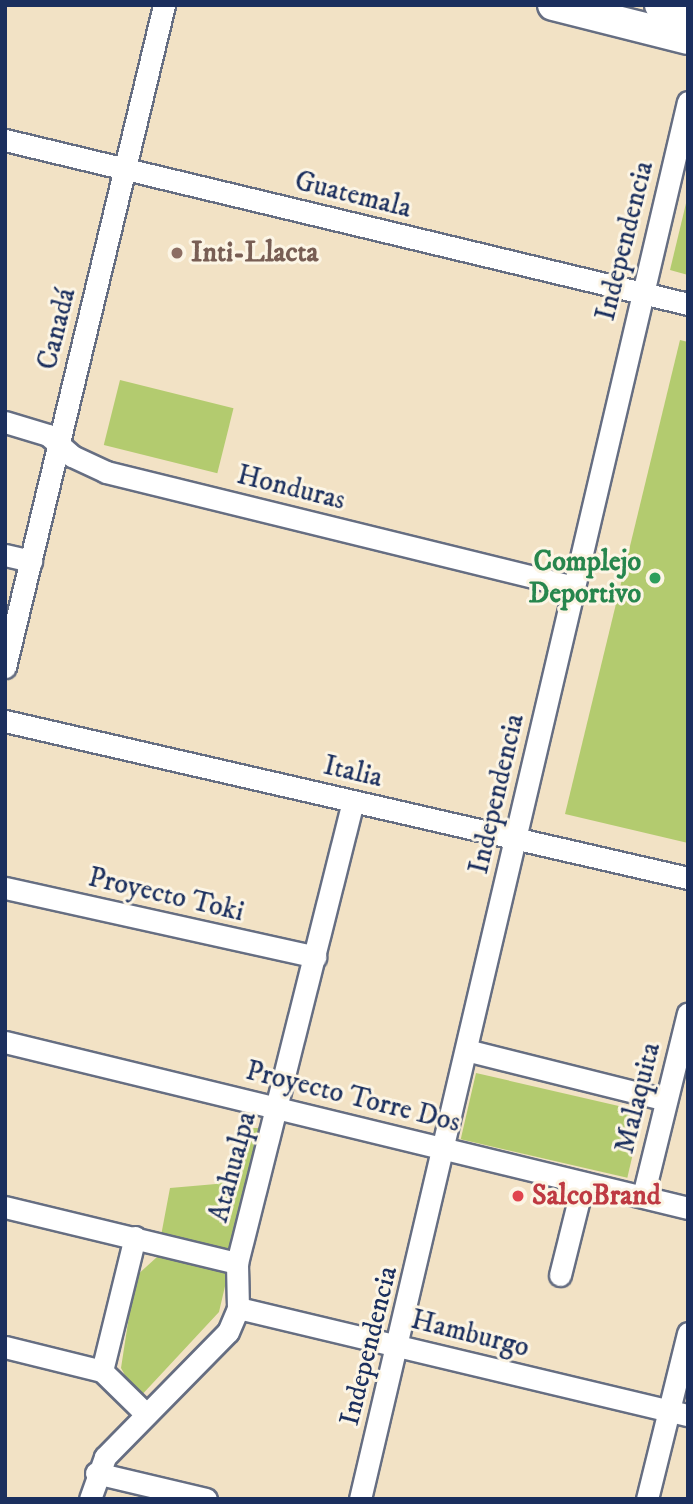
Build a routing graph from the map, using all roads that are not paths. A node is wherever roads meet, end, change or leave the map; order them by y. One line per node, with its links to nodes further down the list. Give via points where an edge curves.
1 (164, 5): 8 (street, Canadá)
2 (553, 5): 5 (main road)
3 (660, 5): 4 (main road)
4 (688, 12)
5 (688, 39)
6 (688, 102): 9 (street, Independencia)
7 (5, 140): 8 (street, Guatemala)
8 (125, 169): 9 (street, Guatemala); 12 (street, Canadá)
9 (641, 293): 10 (street, Guatemala); 15 (street, Independencia)
10 (688, 304)
11 (5, 422): 12 (street, Honduras)
12 (58, 442): 14 (street, Canadá); 15 (street, Honduras, via 80,461 106,472)
13 (5, 555): 14 (street)
14 (31, 561): 16 (street, Canadá)
15 (573, 587): 19 (street, Independencia)
16 (5, 667)
17 (5, 721): 18 (street, Italia)
18 (353, 802): 19 (street, Italia); 22 (street, Atahualpa)
19 (516, 838): 20 (street, Italia); 25 (street, Independencia)
20 (688, 878)
21 (5, 888): 22 (street, Proyecto Toki)
22 (315, 957): 27 (street, Atahualpa)
23 (688, 1013): 26 (street, Malaquita)
24 (5, 1042): 27 (street, Proyecto Torre Dos)
25 (466, 1050): 26 (street); 28 (street, Independencia)
26 (666, 1100): 30 (street, Malaquita)
27 (278, 1107): 28 (street, Proyecto Torre Dos); 34 (street, Atahualpa)
28 (445, 1149): 29 (street, Proyecto Torre Dos); 38 (street, Independencia)
29 (583, 1183): 30 (street, Proyecto Torre Dos); 35 (street)
30 (643, 1196): 32 (street, Proyecto Torre Dos)
31 (5, 1207): 33 (street)
32 (688, 1208)
33 (135, 1237): 34 (street); 40 (street)
34 (237, 1263): 36 (street, Atahualpa)
35 (560, 1275)
36 (238, 1308): 38 (street, Hamburgo); 41 (street, Atahualpa, via 228,1332)
37 (688, 1333): 42 (street)
38 (399, 1345): 42 (street, Hamburgo); 46 (street, Independencia)
39 (5, 1347): 40 (street)
40 (102, 1371): 41 (street)
41 (145, 1413): 43 (street, Atahualpa)
42 (678, 1413): 47 (street)
43 (96, 1473): 44 (street, Atahualpa); 45 (street)
44 (90, 1499)
45 (206, 1499)
46 (360, 1499)
47 (647, 1499)

